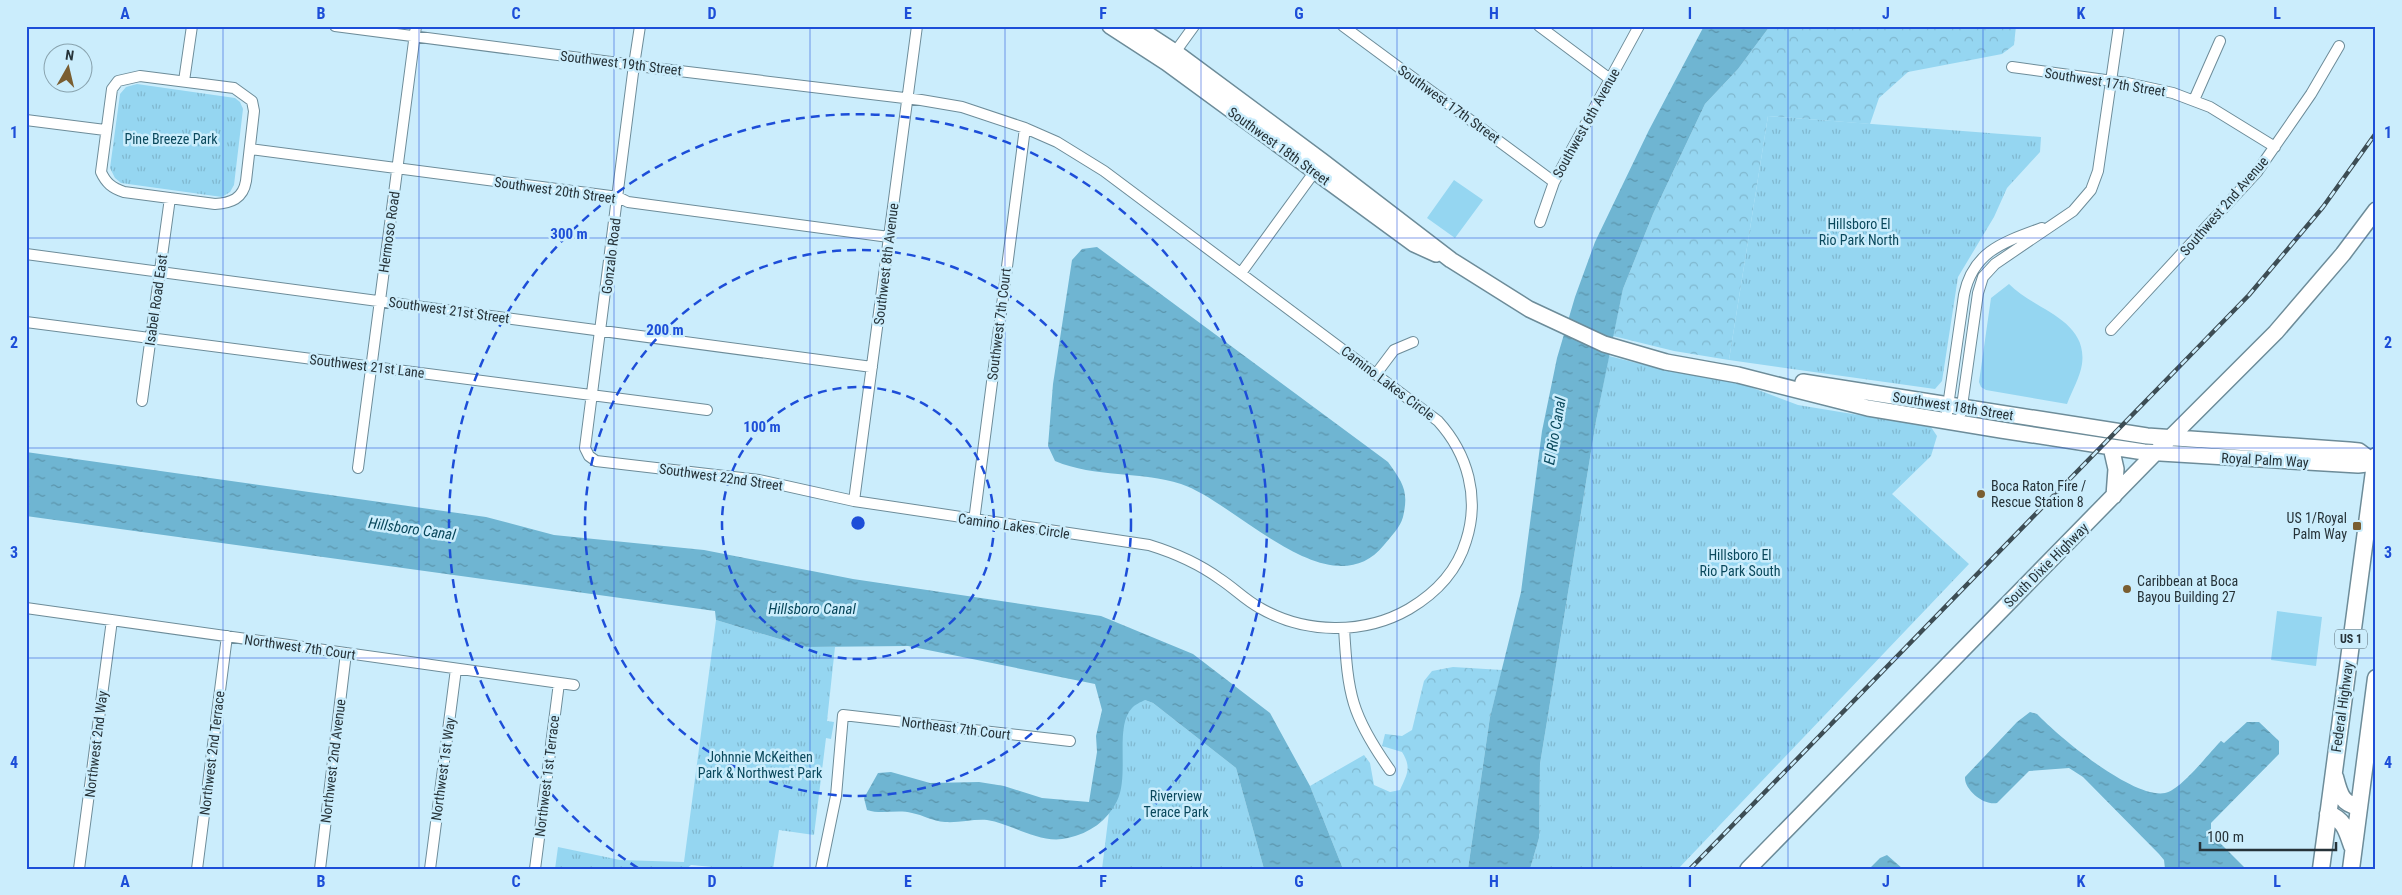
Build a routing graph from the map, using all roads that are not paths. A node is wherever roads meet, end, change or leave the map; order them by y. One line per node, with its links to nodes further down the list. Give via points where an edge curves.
1 (192, 26): 19 (street)
2 (335, 26): 12 (street, Southwest 19th Street)
3 (640, 26): 16 (street, Gonzalo Road)
4 (917, 26): 21 (street, Southwest 8th Avenue)
5 (1110, 26): 15 (main road, Southwest 18th Street)
6 (1135, 26): 15 (main road, Southwest 18th Street)
7 (1194, 26): 15 (street)
8 (1344, 26): 30 (street, Southwest 17th Street)
9 (1539, 26): 18 (street)
10 (1639, 26): 18 (street, Southwest 6th Avenue)
11 (2119, 26): 20 (street)
12 (415, 31): 16 (street, Southwest 19th Street); 29 (street, Hermoso Road)
13 (2220, 42): 22 (street)
14 (2339, 46): 26 (street, Southwest 2nd Avenue)
15 (1171, 58): 28 (main road, Southwest 18th Street)
16 (634, 65): 21 (street, Southwest 19th Street); 31 (street, Gonzalo Road)
17 (2012, 67): 20 (street, Southwest 17th Street)
18 (1610, 79): 30 (street, Southwest 6th Avenue)
19 (184, 81): 25 (street, via 140,76 118,81 112,89); 27 (street, via 234,88 252,101)
20 (2112, 81): 22 (street, Southwest 17th Street, via 2155,88); 35 (street, via 2098,171 2091,190 2073,211)
21 (908, 98): 24 (street, Camino Lakes Circle, via 962,107); 36 (street, Southwest 8th Avenue)
22 (2194, 100): 26 (street, Southwest 17th Street)
23 (26, 120): 25 (street)
24 (1025, 128): 43 (street, Camino Lakes Circle, via 1057,142 1104,171); 65 (street, Southwest 7th Court)
25 (105, 130): 32 (street, via 101,172 104,180 124,192)
26 (2275, 147): 47 (street, Southwest 2nd Avenue, via 2242,190)
27 (250, 149): 29 (street, Southwest 20th Street); 32 (street, via 244,190 238,198 229,203 215,204)
28 (1318, 166): 43 (street); 56 (main road, Southwest 18th Street, via 1451,260 1552,322 1604,344 1666,362 1784,380)
29 (397, 169): 31 (street, Southwest 20th Street); 44 (street, Hermoso Road)
30 (1554, 182): 34 (street, Southwest 6th Avenue)
31 (618, 197): 36 (street, Southwest 20th Street, via 628,202); 46 (street, Gonzalo Road)
32 (170, 198): 42 (street, Isabel Road East)
33 (2376, 210): 57 (main road, South Dixie Highway, via 2276,332)
34 (1540, 222)
35 (2052, 224): 37 (street); 38 (street)
36 (889, 238): 51 (street, Southwest 8th Avenue)
37 (2013, 239): 38 (street); 39 (street)
38 (2020, 248): 41 (street)
39 (1987, 253): 41 (street); 56 (street, via 1967,280)
40 (26, 254): 42 (street, Southwest 21st Street)
41 (1995, 264): 56 (street, via 1983,277 1978,293)
42 (160, 272): 44 (street, Southwest 21st Street); 48 (street, Isabel Road East)
43 (1241, 273): 52 (street, Camino Lakes Circle)
44 (380, 300): 46 (street, Southwest 21st Street); 50 (street, Hermoso Road)
45 (26, 322): 48 (street, Southwest 21st Lane)
46 (601, 330): 51 (street, Southwest 21st Street); 53 (street, Gonzalo Road)
47 (2111, 330)
48 (151, 339): 50 (street, Southwest 21st Lane); 54 (street, Isabel Road East)
49 (1413, 342): 52 (street, via 1394,350)
50 (371, 366): 53 (street, Southwest 21st Lane); 62 (street, Hermoso Road)
51 (872, 367): 64 (street, Southwest 8th Avenue)
52 (1376, 374): 68 (street, Camino Lakes Circle, via 1431,414 1453,439 1470,482 1471,521 1467,540 1454,567 1428,597 1388,619)
53 (592, 396): 55 (street, Southwest 21st Lane); 60 (street, Gonzalo Road, via 586,448)
54 (142, 401)
55 (707, 410)
56 (1954, 414): 57 (main road, Southwest 18th Street); 58 (main road, Southwest 18th Street)
57 (2169, 439): 59 (main road, South Dixie Highway); 61 (main road, Royal Palm Way, via 2350,450 2359,451)
58 (2111, 447): 59 (main road, Southwest 18th Street); 63 (main road, via 2116,468)
59 (2156, 453): 61 (main road, Royal Palm Way, via 2358,465); 63 (main road, South Dixie Highway)
60 (589, 456): 64 (street, Southwest 22nd Street, via 596,461 758,480)
61 (2375, 461): 77 (main road, Federal Highway / US 1)
62 (358, 468)
63 (2114, 496): 87 (main road, South Dixie Highway)
64 (854, 501): 65 (street, Camino Lakes Circle)
65 (974, 521): 68 (street, Camino Lakes Circle, via 1149,545 1205,568 1244,598 1276,616 1310,626)
66 (26, 608): 67 (street, Northwest 7th Court)
67 (112, 620): 69 (street, Northwest 7th Court); 81 (street, Northwest 2nd Way)
68 (1344, 628): 76 (street, via 1347,678 1355,712)
69 (227, 636): 70 (street, Northwest 7th Court); 82 (street, Northwest 2nd Terrace)
70 (346, 653): 71 (street, Northwest 7th Court); 83 (street, Northwest 2nd Avenue)
71 (456, 669): 73 (street, Northwest 7th Court); 84 (street, Northwest 1st Way)
72 (2376, 678): 78 (main road)
73 (559, 683): 74 (street, Northwest 7th Court); 85 (street, Northwest 1st Terrace)
74 (574, 685)
75 (1070, 741): 86 (street, Northeast 7th Court, via 843,715 836,796)
76 (1390, 770)
77 (2334, 770): 78 (main road, via 2340,796); 79 (main road, Federal Highway / US 1)
78 (2359, 807): 80 (main road)
79 (2328, 814): 80 (main road, via 2347,828); 88 (main road, Federal Highway / US 1)
80 (2354, 852): 89 (main road)
81 (79, 869)
82 (198, 869)
83 (320, 869)
84 (430, 869)
85 (535, 869)
86 (821, 869)
87 (1748, 869)
88 (2321, 869)
89 (2351, 869)

